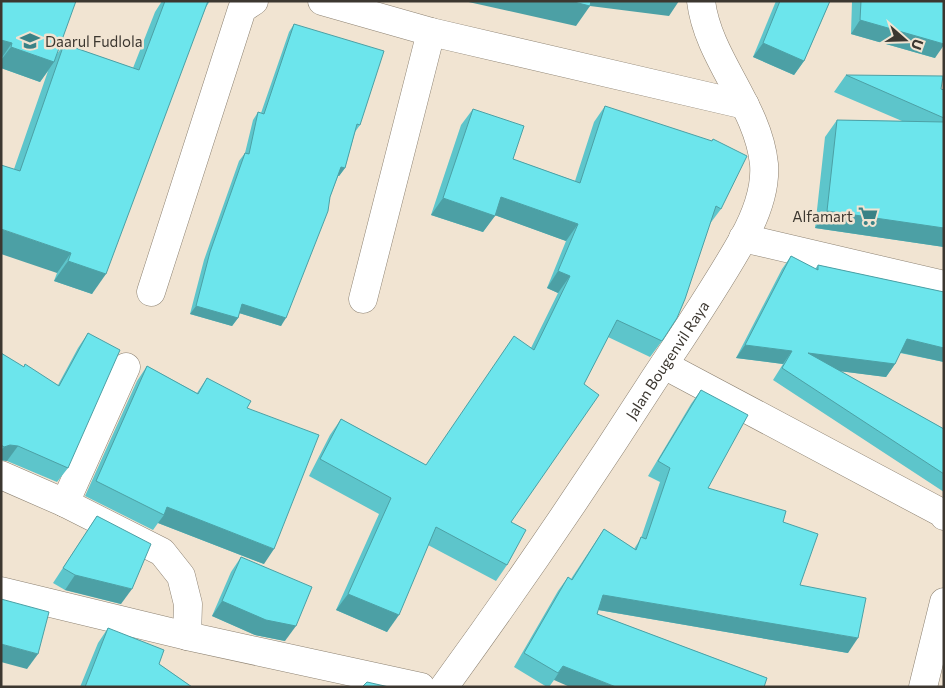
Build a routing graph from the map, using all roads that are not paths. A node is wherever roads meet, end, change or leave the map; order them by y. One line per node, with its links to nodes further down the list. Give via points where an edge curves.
1 (254, 1): 8 (street, via 242,9)
2 (322, 1): 4 (street)
3 (701, 1): 5 (street, Jalan Bougenvil Raya, via 704,23)
4 (431, 32): 5 (street); 9 (street)
5 (745, 105): 6 (street, Jalan Bougenvil Raya, via 764,163 763,190)
6 (743, 238): 7 (street); 10 (street, Jalan Bougenvil Raya)
7 (944, 285)
8 (151, 292)
9 (363, 299)
10 (664, 365): 14 (street); 19 (street, Jalan Bougenvil Raya, via 512,594)
11 (126, 367): 13 (street)
12 (1, 475): 13 (street)
13 (65, 503): 17 (street, via 162,552 181,576 188,604)
14 (941, 506)
15 (1, 591): 17 (street)
16 (944, 602): 20 (street)
17 (187, 636): 18 (street)
18 (421, 687)
19 (444, 687)
20 (923, 687)

